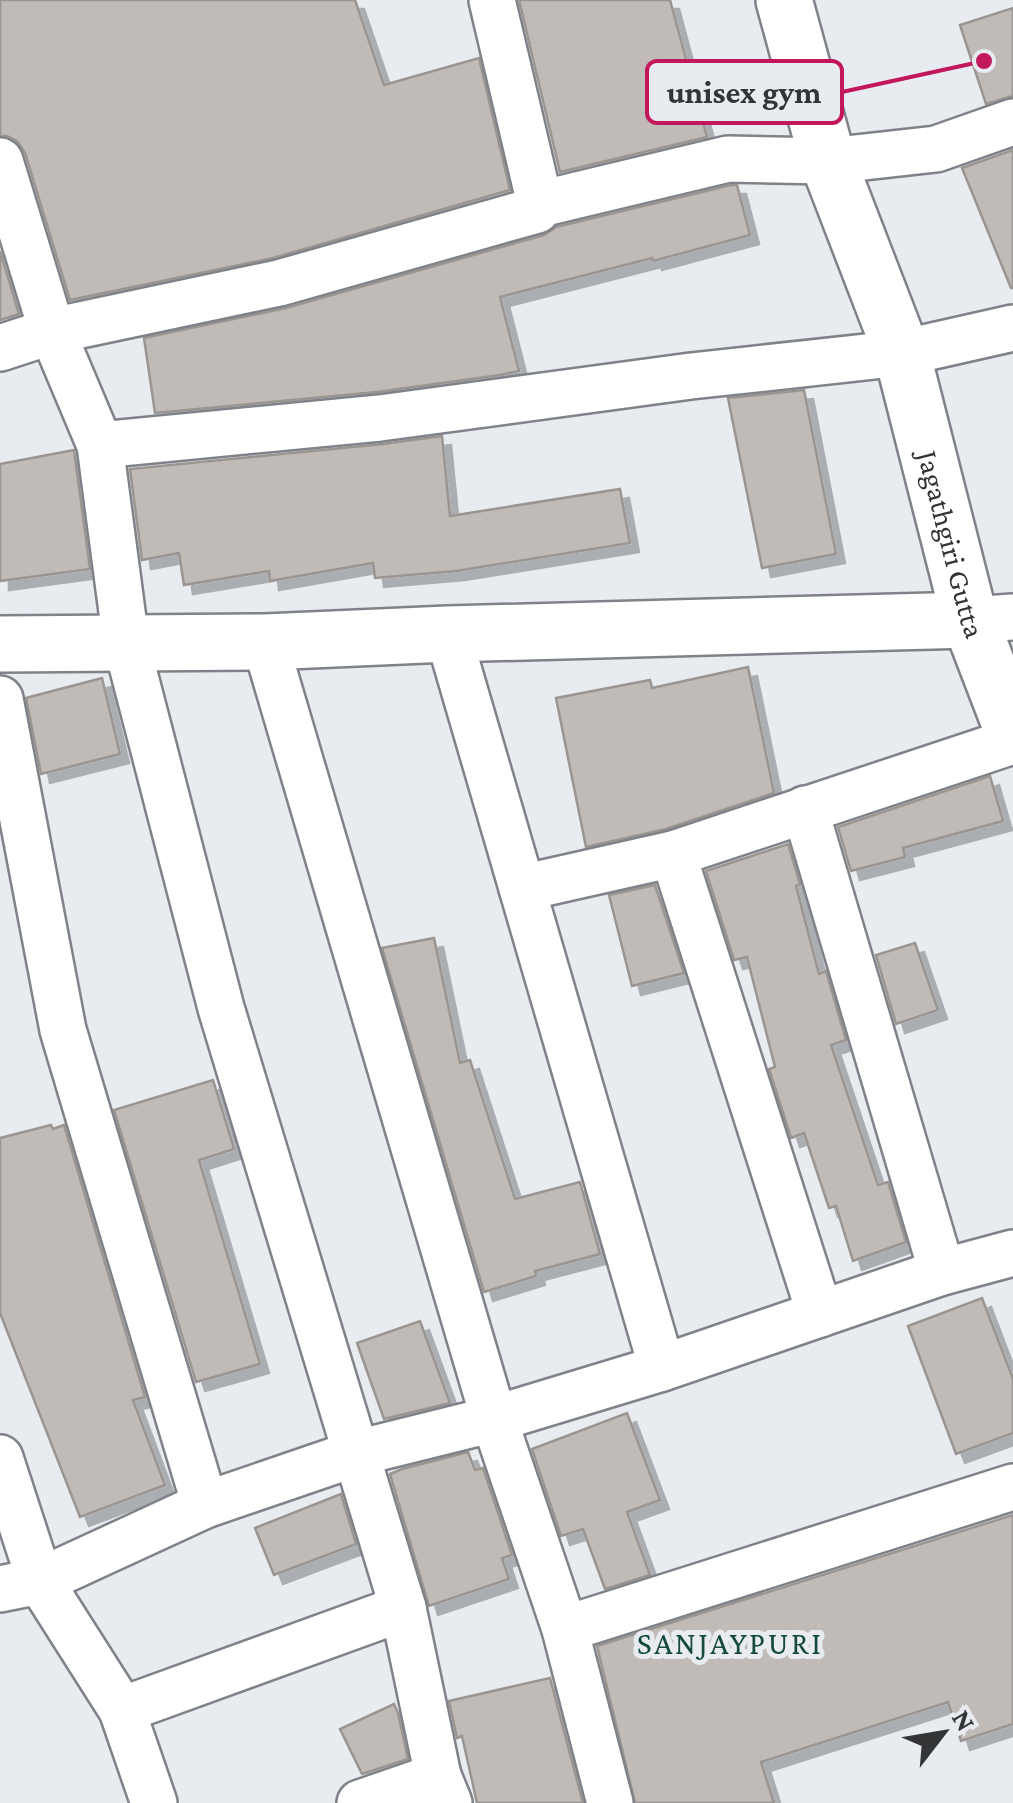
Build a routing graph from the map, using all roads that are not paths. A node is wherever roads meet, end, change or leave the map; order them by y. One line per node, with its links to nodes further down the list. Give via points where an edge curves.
1 (492, 0): 6 (street)
2 (784, 0): 5 (street, Jagathgiri Gutta)
3 (1013, 122): 5 (street, via 936,149)
4 (0, 161): 8 (street)
5 (828, 161): 6 (street, via 728,159); 10 (street, Jagathgiri Gutta)
6 (540, 204): 8 (street, via 278,283)
7 (1013, 328): 10 (street)
8 (52, 331): 9 (street); 11 (street)
9 (0, 348)
10 (902, 354): 11 (street); 12 (street, Jagathgiri Gutta)
11 (100, 445): 14 (street)
12 (992, 619): 13 (street); 18 (street, Jagathgiri Gutta)
13 (448, 634): 15 (street); 22 (street)
14 (126, 642): 15 (street); 16 (street); 28 (street, via 221,1008)
15 (265, 642): 27 (street)
16 (0, 644)
17 (0, 699): 31 (street, via 62,1030)
18 (1013, 732)
19 (1013, 741): 20 (street)
20 (804, 809): 21 (street); 24 (street)
21 (673, 854): 22 (street); 25 (street)
22 (522, 888): 26 (street)
23 (1013, 1253): 24 (street)
24 (942, 1272): 25 (street)
25 (820, 1314): 26 (street)
26 (662, 1368): 27 (street)
27 (494, 1419): 28 (street); 34 (street)
28 (357, 1453): 31 (street); 33 (street)
29 (0, 1458): 32 (street)
30 (1013, 1487): 34 (street)
31 (205, 1505): 32 (street)
32 (20, 1585): 35 (street)
33 (403, 1608): 35 (street); 36 (street)
34 (564, 1629): 39 (street)
35 (122, 1710): 37 (street)
36 (443, 1789): 38 (street)
37 (154, 1803)
38 (360, 1803)
39 (610, 1803)

